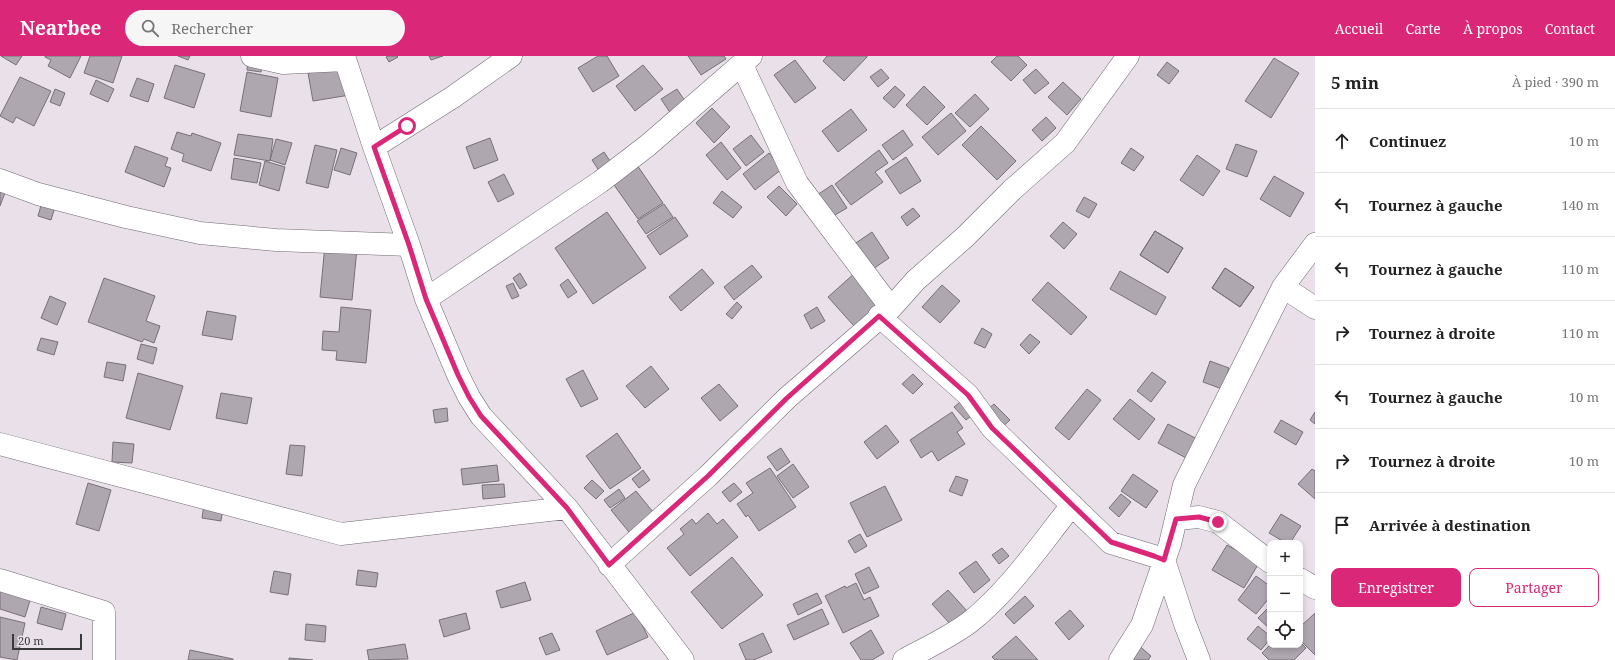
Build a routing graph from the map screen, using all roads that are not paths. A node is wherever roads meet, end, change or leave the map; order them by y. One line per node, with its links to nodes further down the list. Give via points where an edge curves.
1 (252, 56): 4 (street, via 283,63)
2 (511, 56): 6 (street, via 453,97)
3 (1128, 56): 13 (street, via 1065,142)
4 (345, 58): 6 (street)
5 (746, 60): 11 (street, via 647,146 600,182); 13 (street, via 797,183)
6 (374, 147): 9 (street)
7 (0, 180): 9 (street, via 38,194 118,216 200,233 276,240)
8 (1315, 244): 10 (street)
9 (409, 245): 11 (street)
10 (1283, 287): 12 (street); 17 (street, via 1184,485)
11 (426, 299): 16 (street, via 458,375 481,416)
12 (1315, 308)
13 (885, 312): 15 (street, via 968,395 992,428); 20 (street, via 787,398 708,476)
14 (0, 444): 16 (street, via 341,534)
15 (1072, 505): 18 (street, via 1111,542); 26 (street, via 1004,589 970,622)
16 (567, 508): 20 (street)
17 (1176, 519): 18 (street); 19 (street, via 1199,517 1218,522)
18 (1164, 560): 27 (street, via 1142,625); 28 (street)
19 (1267, 560)
20 (609, 565): 25 (street)
21 (0, 580): 24 (street, via 104,612)
22 (1303, 581): 23 (street)
23 (1315, 588)
24 (104, 660)
25 (683, 660)
26 (904, 660)
27 (1120, 660)
28 (1199, 660)

